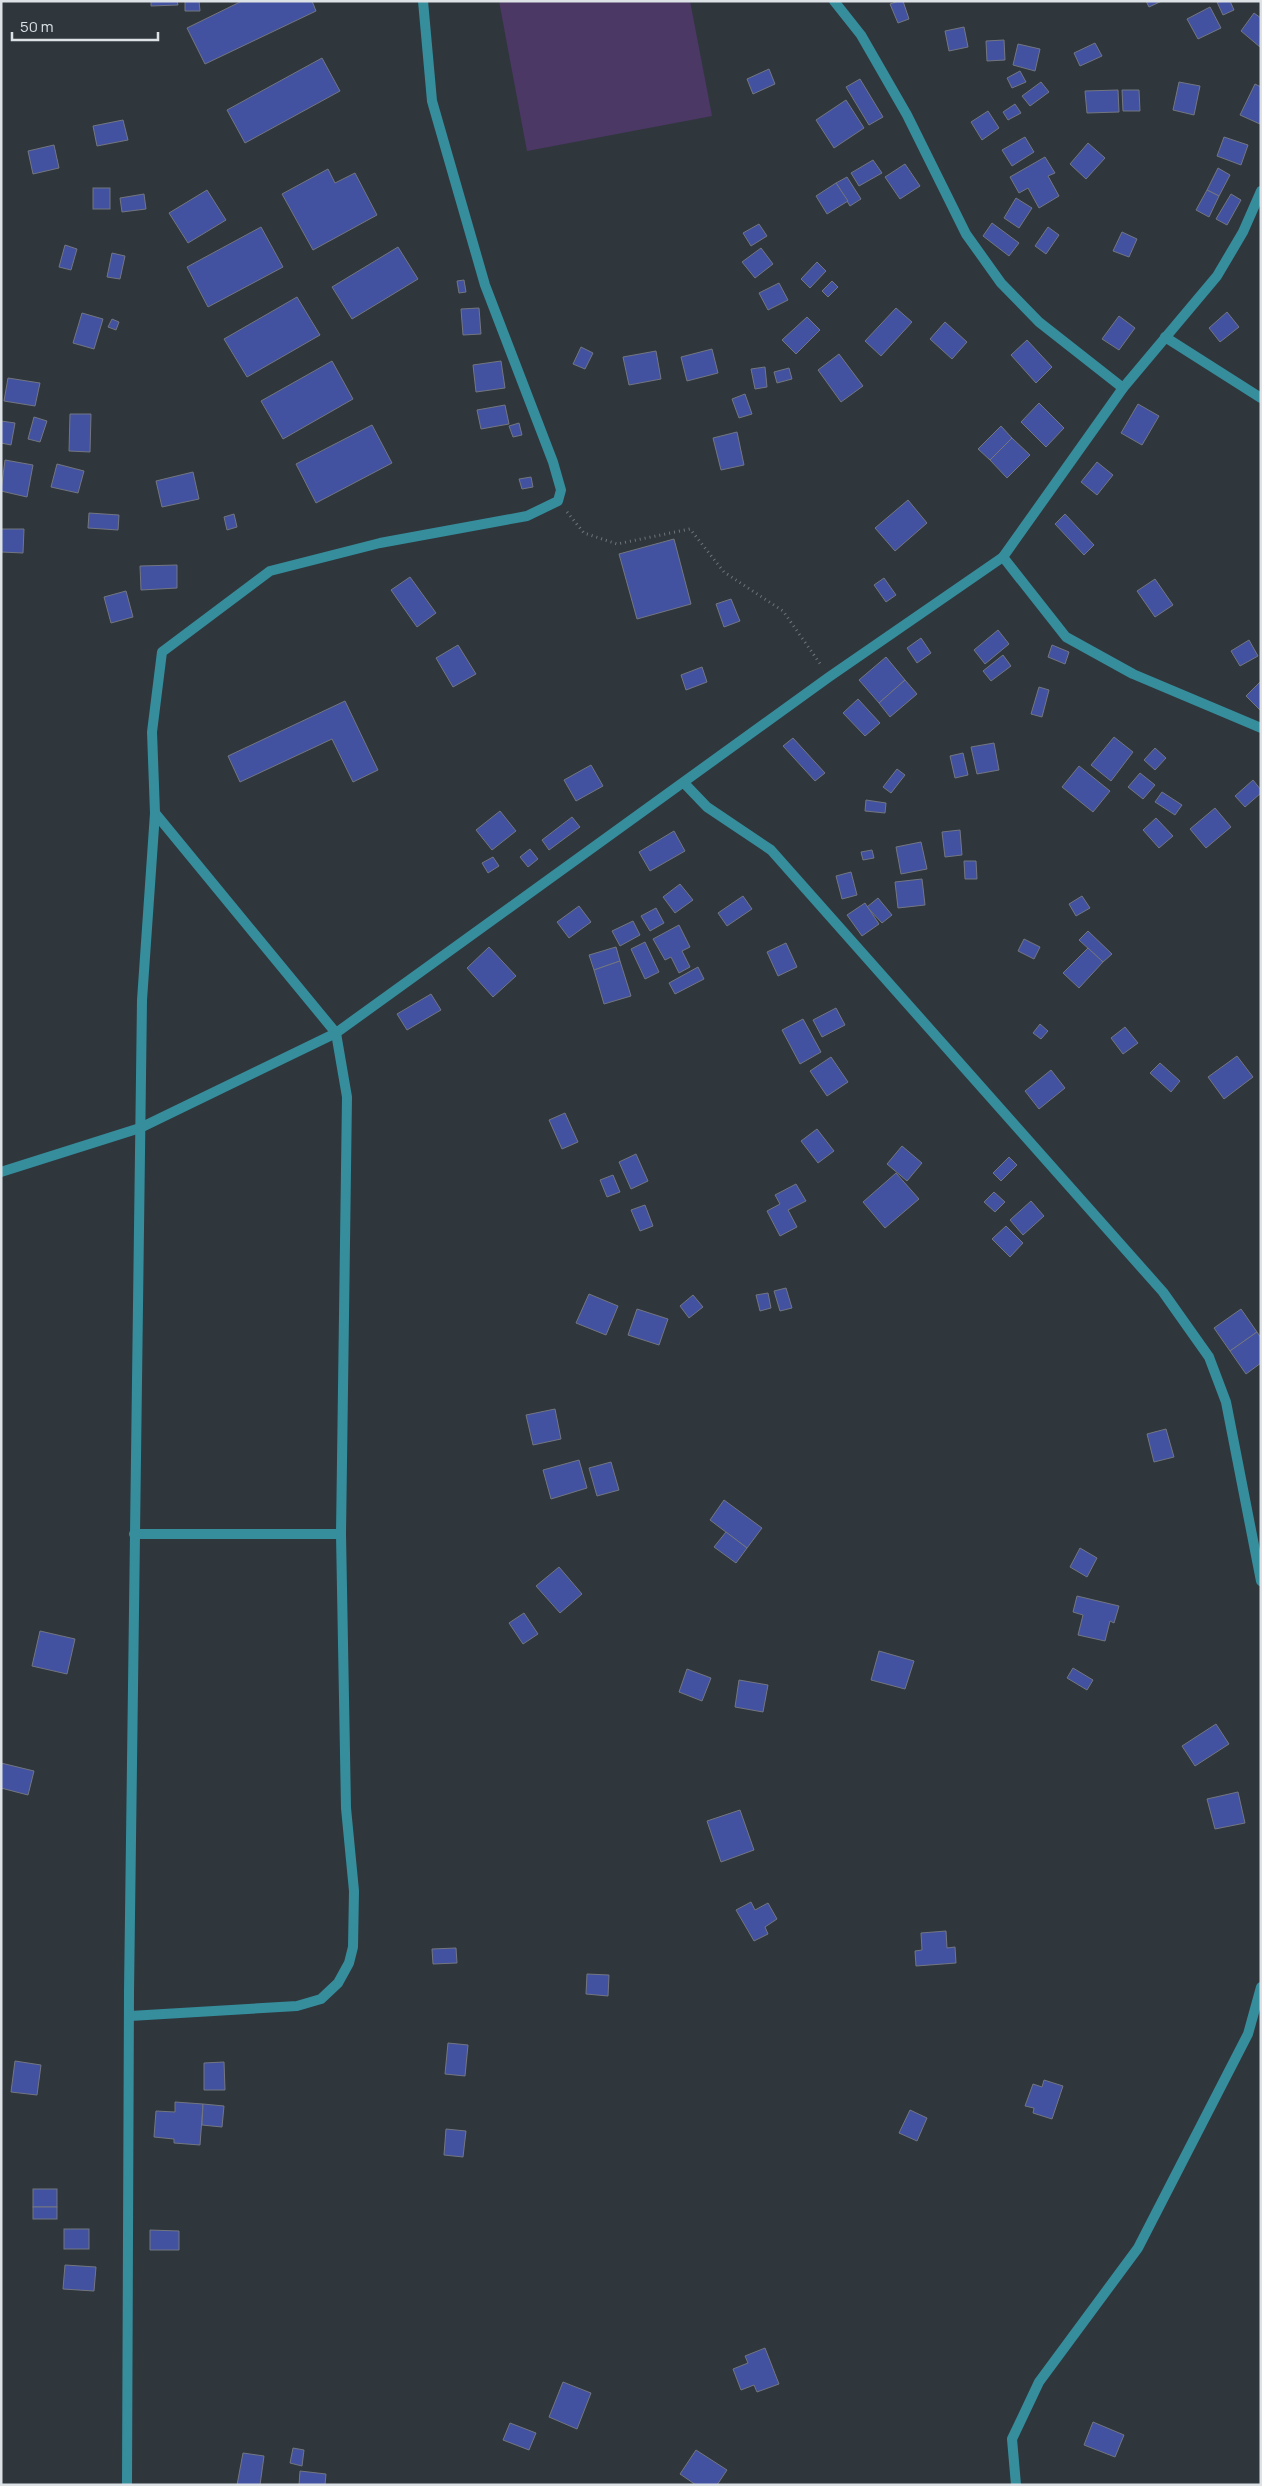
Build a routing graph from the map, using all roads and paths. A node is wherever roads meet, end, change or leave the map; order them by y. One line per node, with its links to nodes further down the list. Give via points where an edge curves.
1 (423, 1): 7 (street, via 432,100 486,286 553,462 561,490)
2 (834, 1): 5 (street, via 861,35 907,116 966,234 1001,283 1039,322)
3 (1261, 191): 4 (street, via 1243,232 1217,276)
4 (1165, 336): 5 (street); 6 (street)
5 (1123, 388): 8 (street)
6 (1261, 398)
7 (558, 501): 9 (path, via 584,533 617,544 690,529 724,572 784,611); 12 (street, via 527,516 380,543 270,571 162,652 152,732)
8 (1003, 557): 9 (street); 10 (street, via 1066,637 1133,674)
9 (829, 677): 11 (street)
10 (1261, 728)
11 (684, 783): 13 (street); 18 (street, via 707,807 771,850 1164,1292 1209,1357 1226,1402)
12 (155, 813): 13 (street); 14 (street, via 142,1000)
13 (336, 1033): 14 (street); 17 (street, via 346,1097)
14 (140, 1128): 15 (street); 16 (street)
15 (1, 1172)
16 (134, 1534): 17 (street); 20 (street)
17 (341, 1534): 20 (street, via 346,1808 354,1891 353,1947 349,1963 338,1982 321,1999 297,2006)
18 (1261, 1581)
19 (1261, 1987): 22 (street, via 1248,2034 1138,2248 1039,2382 1012,2439)
20 (130, 2016): 21 (street)
21 (127, 2485)
22 (1016, 2485)

